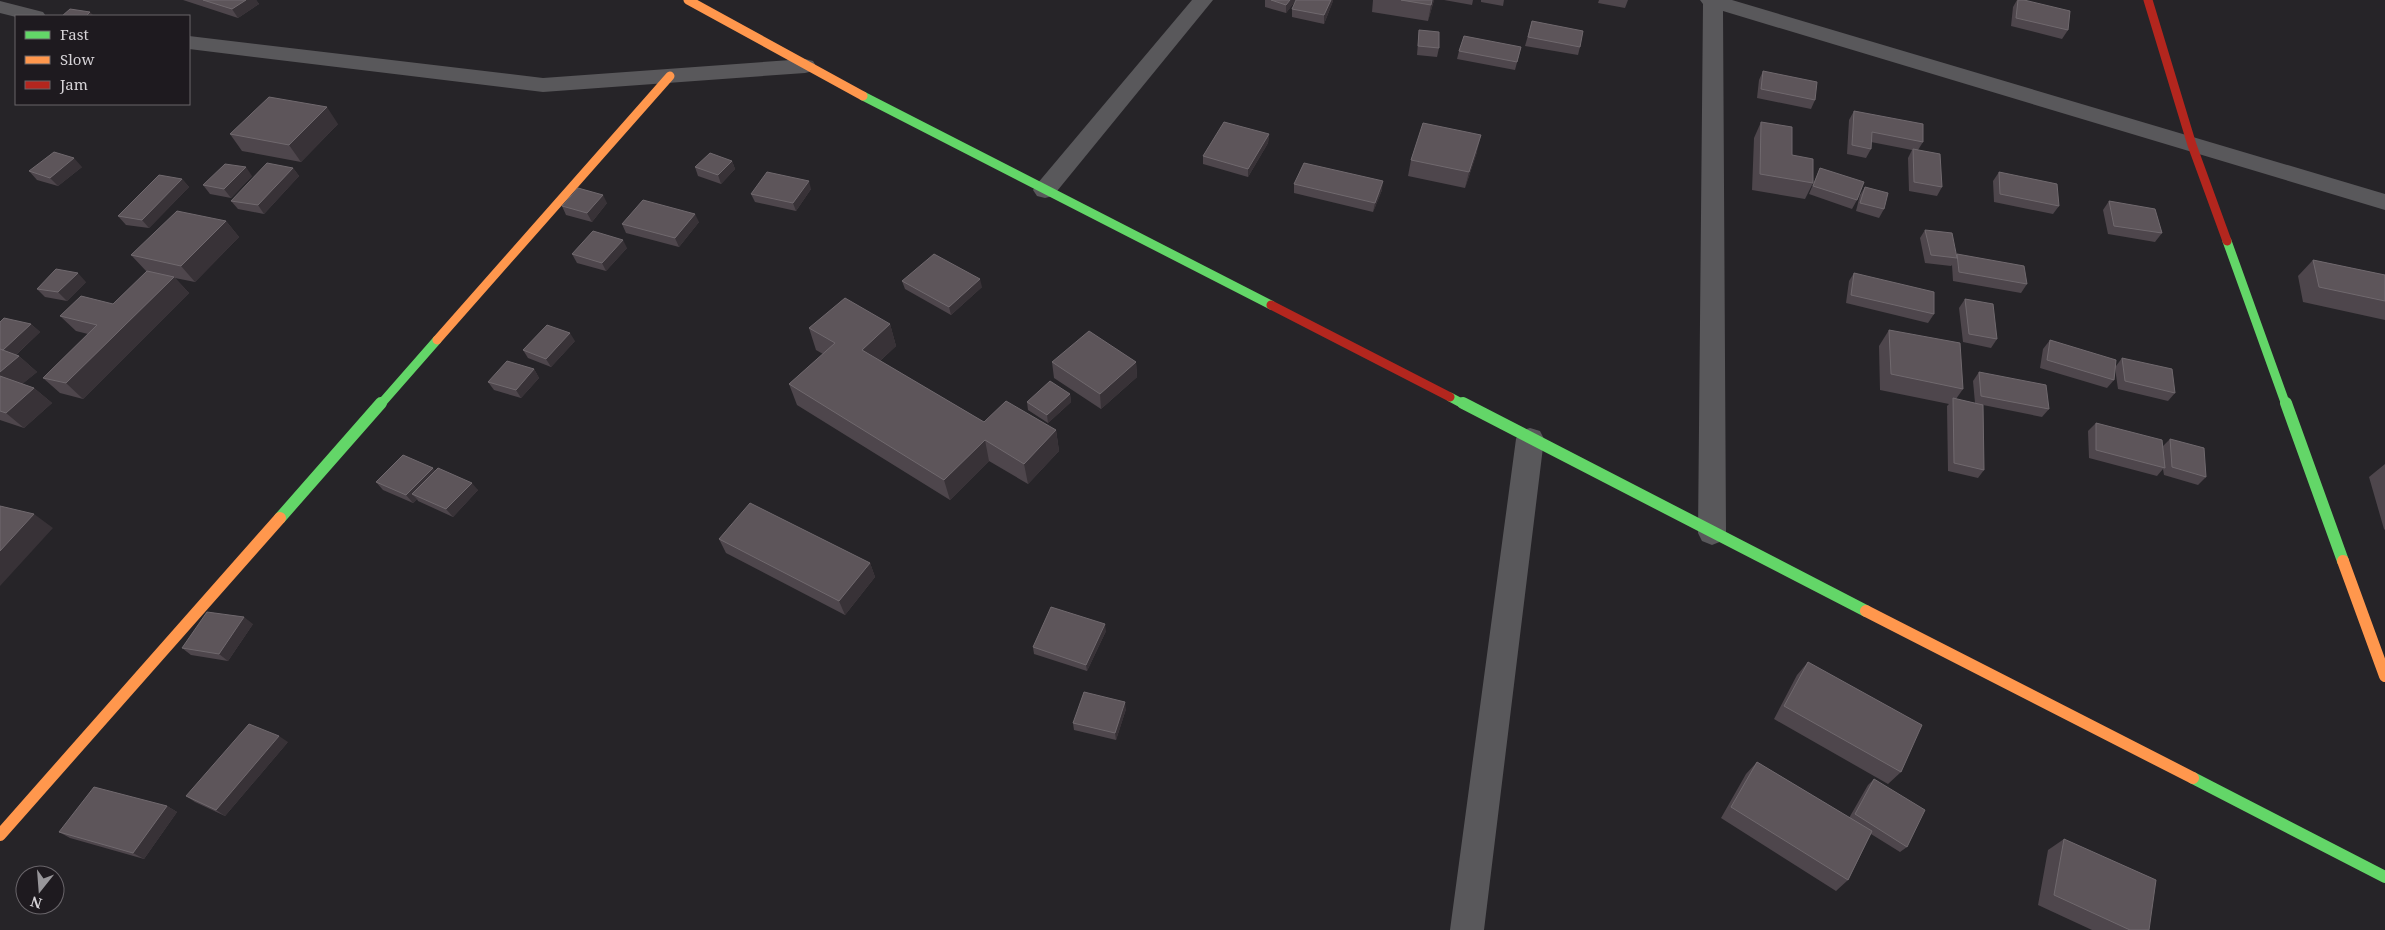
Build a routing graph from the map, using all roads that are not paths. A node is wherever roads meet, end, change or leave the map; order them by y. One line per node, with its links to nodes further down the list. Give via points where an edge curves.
1 (688, 0): 8 (street)
2 (1203, 0): 11 (street)
3 (1712, 0): 10 (street); 14 (street)
4 (2148, 0): 10 (street)
5 (0, 7): 6 (street)
6 (32, 15)
7 (190, 42): 9 (street, via 543,85)
8 (804, 66): 9 (street); 11 (street)
9 (670, 76): 16 (street)
10 (2192, 145): 12 (street); 15 (street)
11 (1045, 190): 13 (street)
12 (2385, 202)
13 (1530, 438): 14 (street); 18 (street)
14 (1712, 533): 17 (street)
15 (2385, 676)
16 (0, 835)
17 (2385, 877)
18 (1467, 930)

